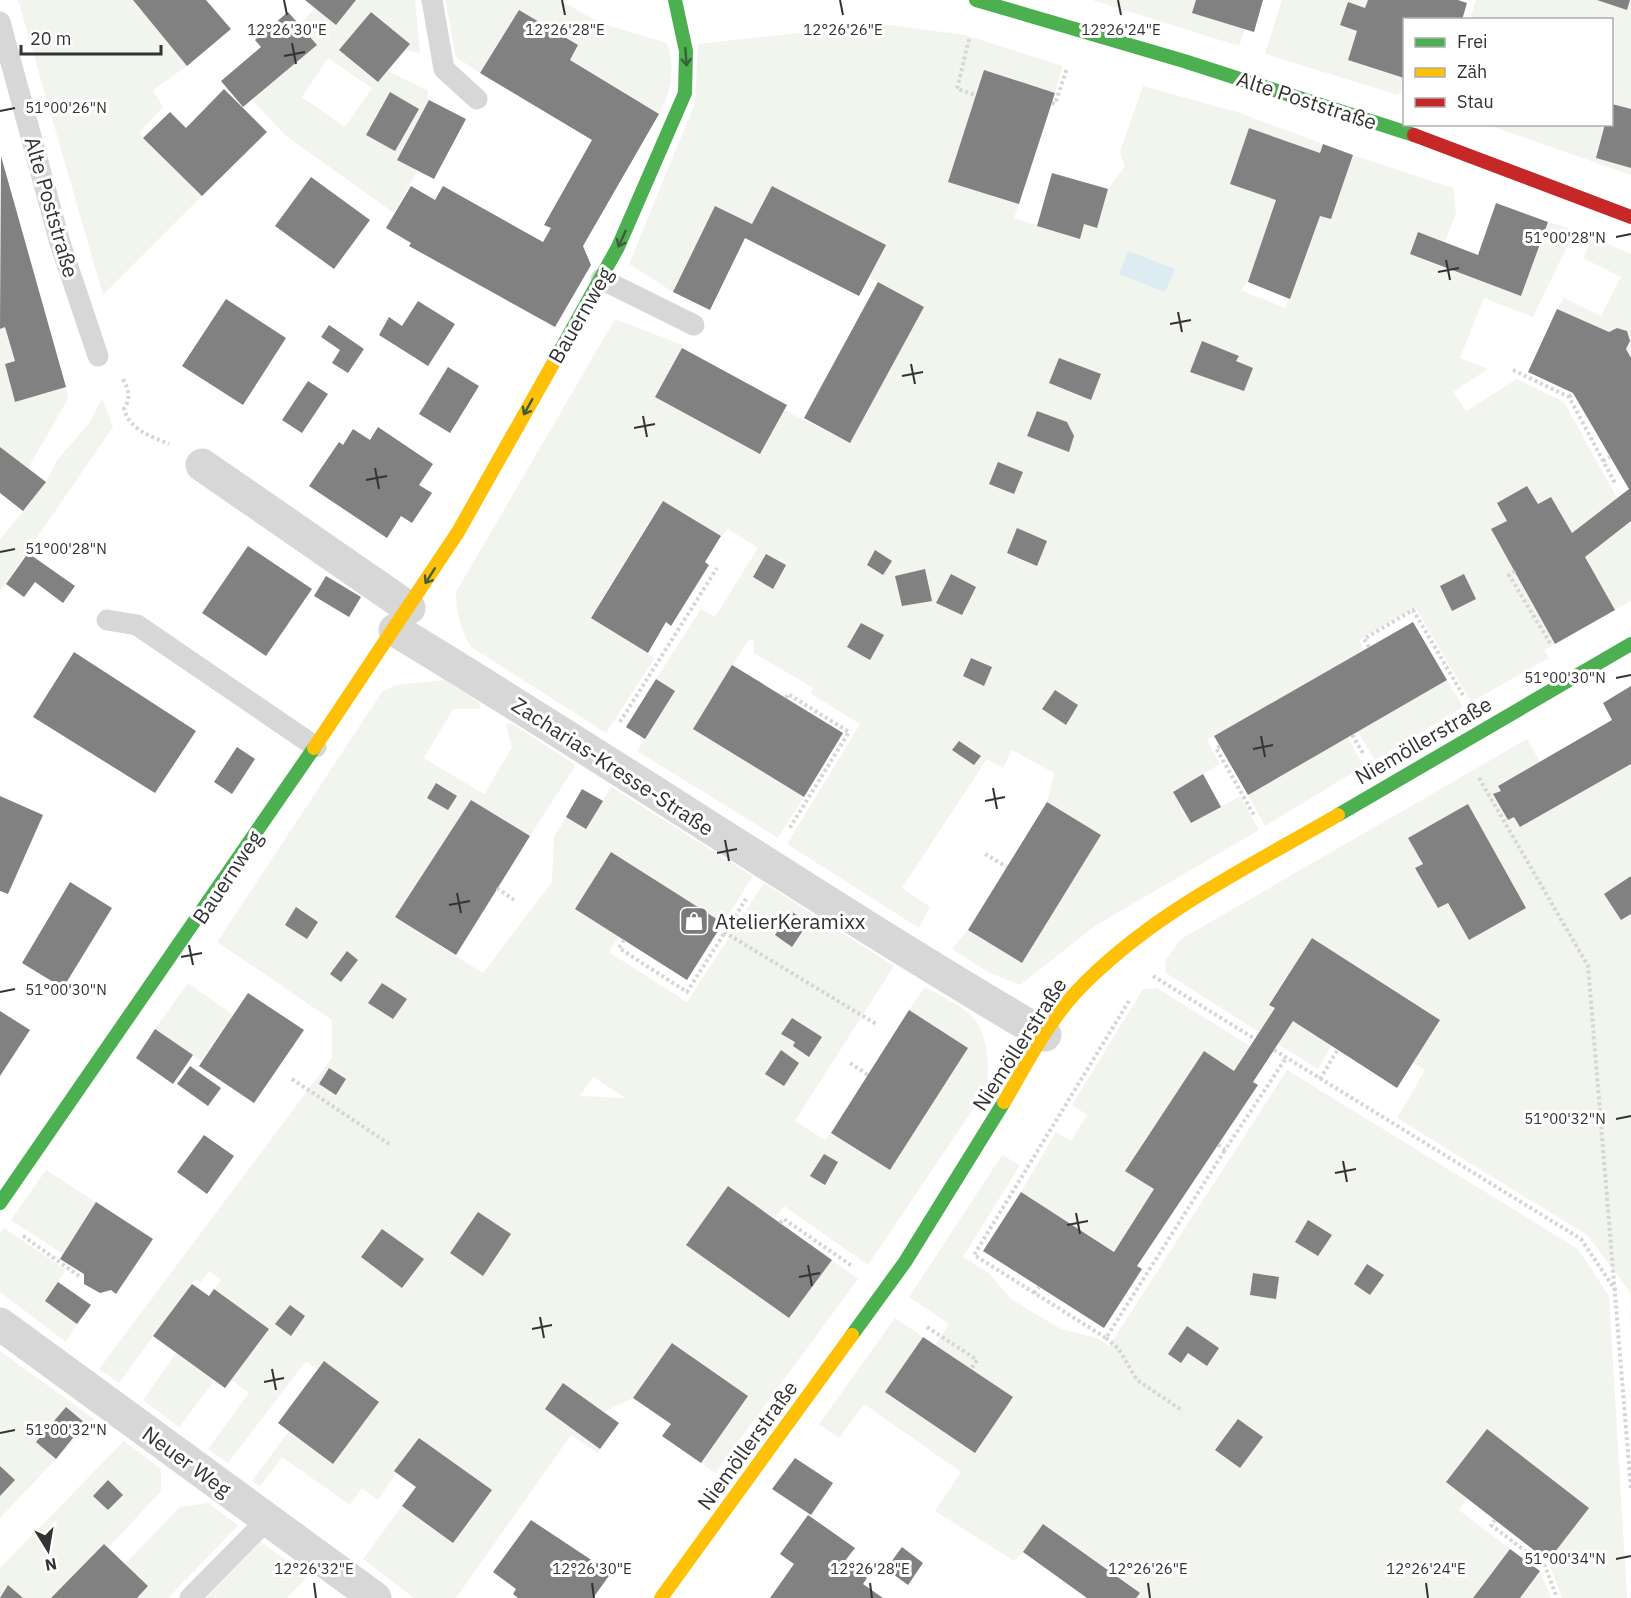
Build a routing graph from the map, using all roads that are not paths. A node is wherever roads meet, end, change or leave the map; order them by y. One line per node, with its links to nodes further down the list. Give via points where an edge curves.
1 (432, 0): 5 (lane, via 444,69)
2 (675, 0): 7 (street, Bauernweg, one-way to 7, via 686,51 685,93)
3 (983, 1): 6 (street, Alte Poststraße, via 1394,128)
4 (0, 22): 9 (lane, Alte Poststraße, via 60,243)
5 (477, 99)
6 (1631, 217)
7 (601, 279): 8 (lane); 11 (street, Bauernweg, one-way to 11, via 458,532)
8 (694, 325)
9 (98, 356)
10 (202, 465): 11 (street)
11 (402, 619): 14 (street, Bauernweg); 15 (street, Zacharias-Kresse-Straße, via 599,756 917,960)
12 (107, 620): 14 (lane, via 137,625)
13 (1631, 644): 15 (street, Niemöllerstraße, via 1167,914 1123,946 1075,993)
14 (316, 747): 16 (street, Bauernweg)
15 (1045, 1035): 21 (street, Niemöllerstraße, via 886,1290)
16 (0, 1203)
17 (0, 1324): 18 (street, Neuer Weg)
18 (267, 1520): 19 (lane); 20 (street, Neuer Weg)
19 (190, 1598)
20 (375, 1598)
21 (661, 1598)

